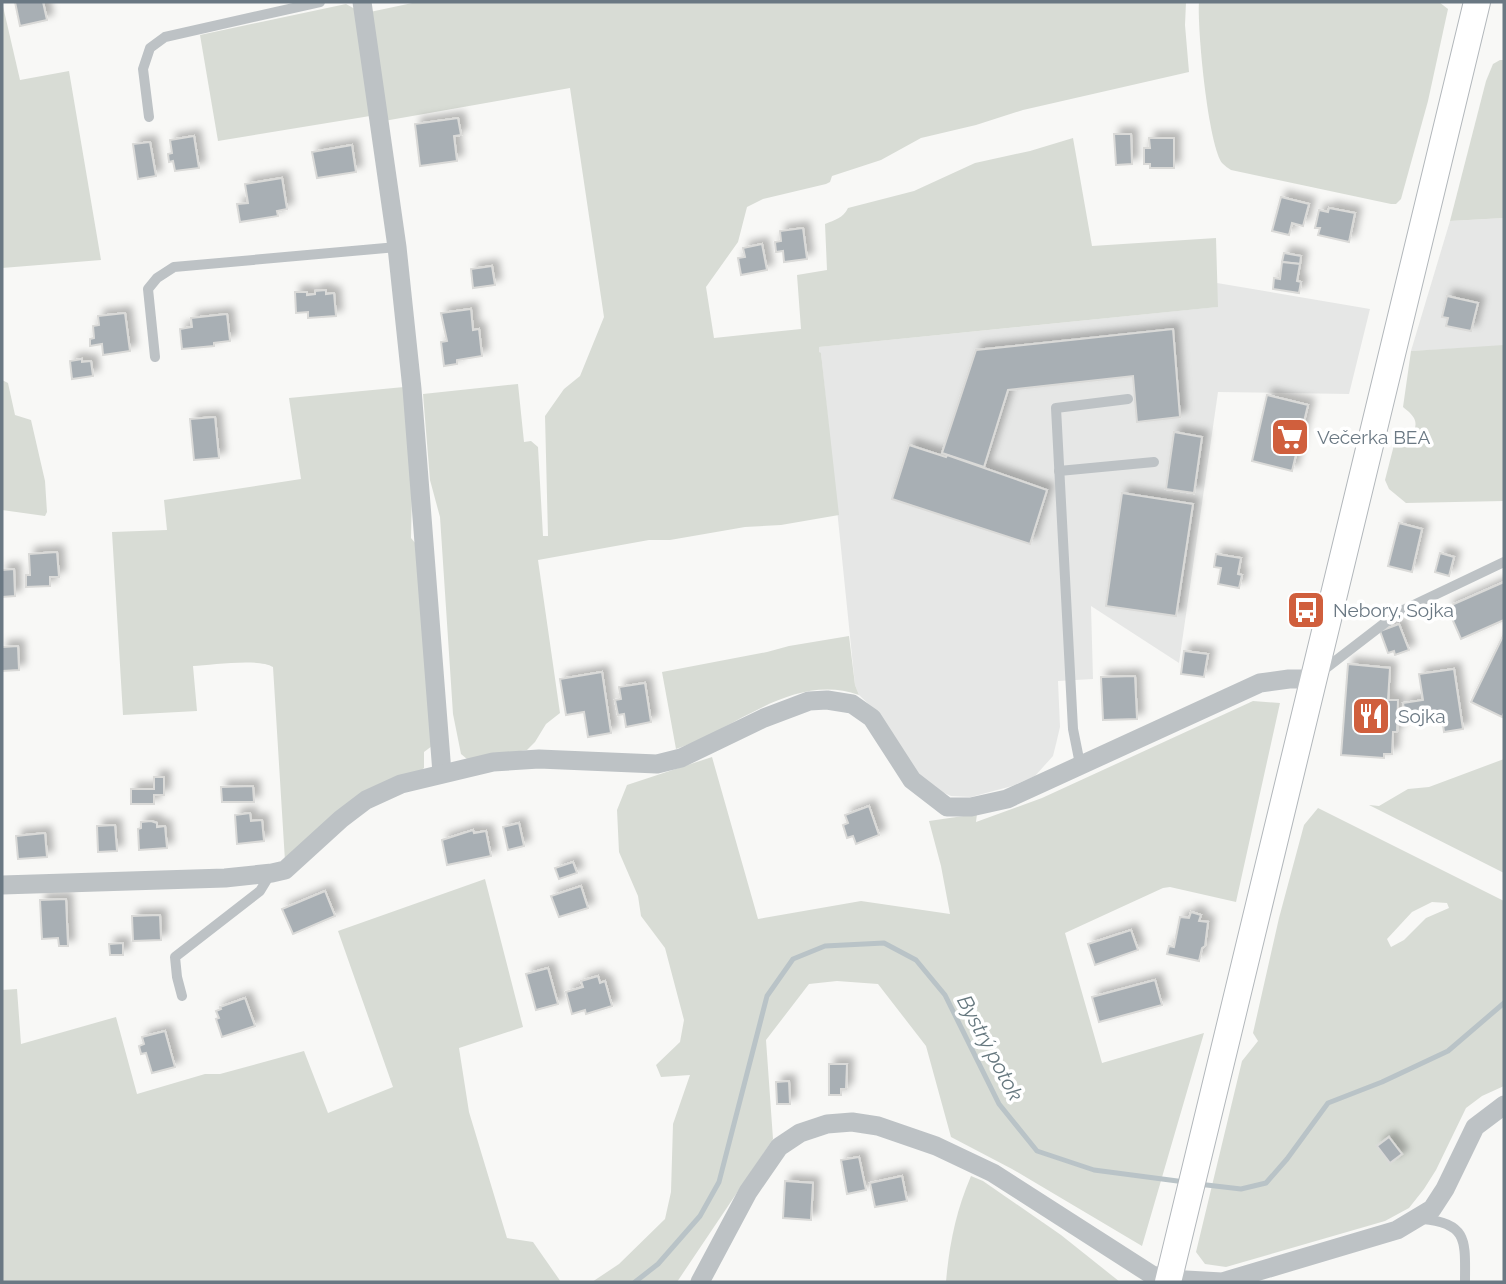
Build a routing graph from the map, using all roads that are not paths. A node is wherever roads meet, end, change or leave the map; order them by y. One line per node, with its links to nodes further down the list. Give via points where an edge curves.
1 (320, 2): 4 (lane, via 165,37 150,48 143,69)
2 (362, 2): 5 (street)
3 (1477, 2): 11 (main road)
4 (149, 117)
5 (397, 247): 6 (lane, via 174,267 148,289); 13 (street)
6 (155, 357)
7 (1128, 399): 9 (lane, via 1056,408)
8 (1154, 461): 9 (lane)
9 (1059, 471): 12 (lane, via 1073,729)
10 (1504, 562): 11 (lane, via 1399,612)
11 (1312, 679): 12 (street, via 1260,683); 19 (main road)
12 (1080, 764): 13 (street, via 1007,799 947,807 912,780 872,718 852,704 827,700 786,709 681,758 657,764 539,759 493,762)
13 (442, 773): 14 (street, via 366,800 285,870)
14 (272, 873): 15 (street); 16 (lane, via 260,891 176,957)
15 (2, 885)
16 (182, 996)
17 (1504, 1105): 18 (street, via 1475,1127 1446,1189)
18 (1419, 1218): 19 (street, via 1396,1230 1222,1282); 21 (lane, via 1454,1226 1464,1245)
19 (1168, 1280): 20 (street, via 1152,1275 993,1173 936,1146 852,1122 800,1133 779,1147 748,1192)
20 (700, 1282)
21 (1465, 1282)

